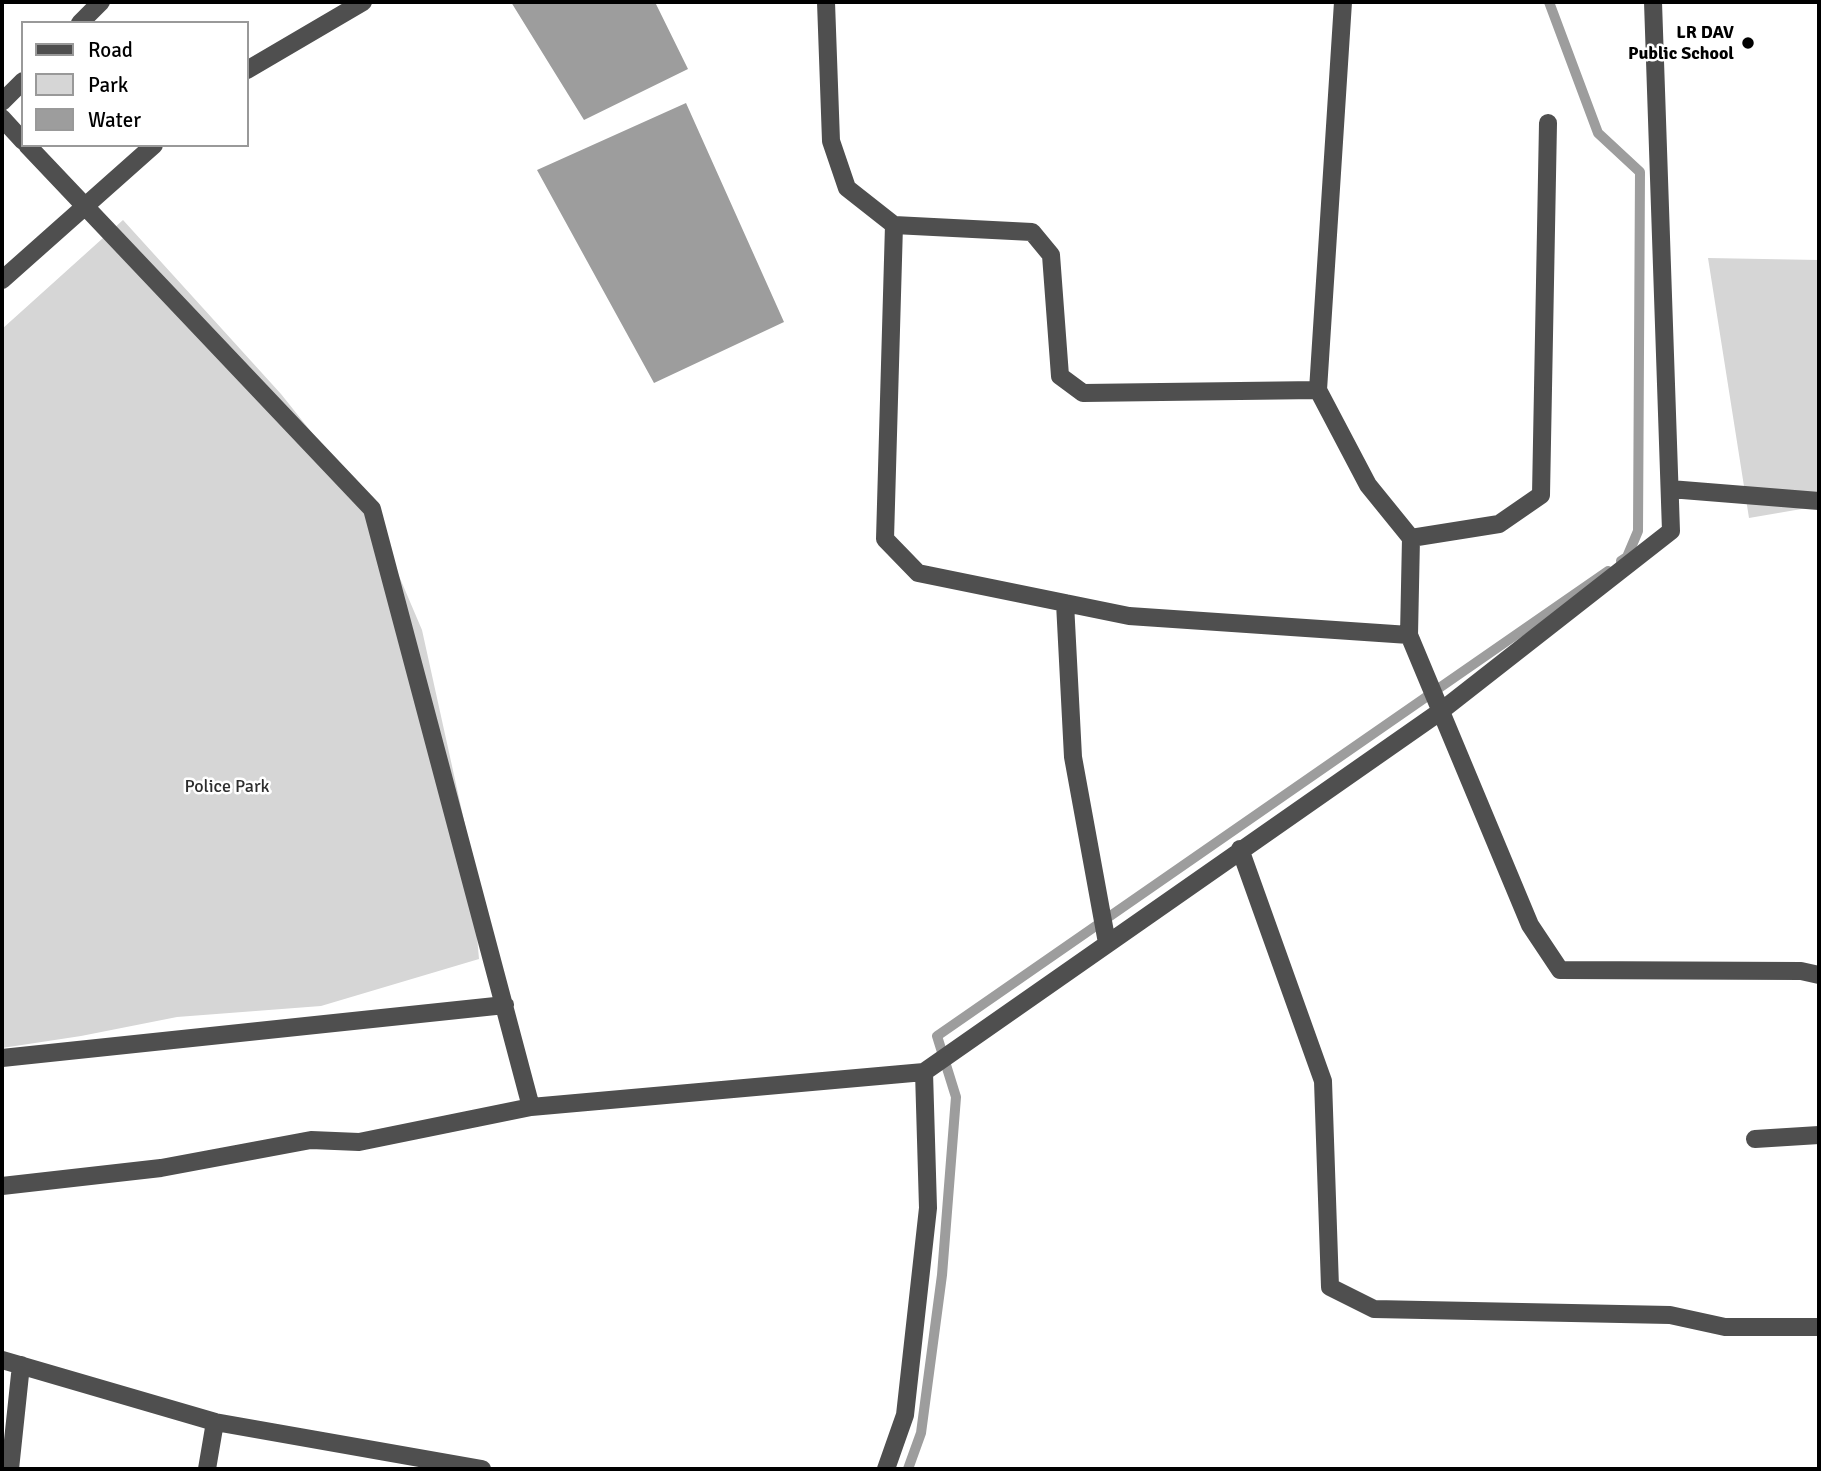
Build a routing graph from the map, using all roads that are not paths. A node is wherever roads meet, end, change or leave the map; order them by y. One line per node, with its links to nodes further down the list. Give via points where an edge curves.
1 (101, 2): 6 (street)
2 (363, 2): 7 (street)
3 (826, 2): 16 (street, via 831,141 848,188)
4 (1343, 2): 18 (street)
5 (1653, 2): 19 (street)
6 (82, 21)
7 (248, 69)
8 (21, 83): 9 (street)
9 (2, 102)
10 (2, 118): 12 (street)
11 (1548, 124): 21 (street, via 1541,495 1499,524)
12 (21, 139)
13 (29, 147): 15 (street)
14 (152, 147): 15 (street)
15 (83, 206): 17 (street); 28 (street, via 372,509)
16 (894, 225): 18 (street, via 1032,232 1051,255 1060,376 1083,393); 22 (street, via 885,539 918,573)
17 (2, 281)
18 (1318, 390): 21 (street, via 1368,485)
19 (1670, 489): 20 (street); 24 (street, via 1671,531)
20 (1819, 501)
21 (1411, 538): 23 (street)
22 (1065, 603): 23 (street, via 1129,616); 26 (street, via 1073,757)
23 (1409, 635): 24 (street)
24 (1441, 711): 25 (street); 27 (street, via 1530,925 1560,970 1801,971)
25 (1240, 849): 26 (street); 35 (street, via 1323,1081 1330,1287 1374,1308 1670,1315 1725,1326)
26 (1107, 943): 30 (street)
27 (1819, 975)
28 (505, 1005): 29 (street); 31 (street)
29 (2, 1058)
30 (924, 1072): 31 (street); 42 (street, via 928,1208 905,1415)
31 (531, 1107): 34 (street, via 359,1142 311,1140 161,1168)
32 (1819, 1135): 33 (street)
33 (1755, 1139)
34 (2, 1186)
35 (1819, 1327)
36 (2, 1360): 37 (street)
37 (21, 1365): 38 (street); 39 (street)
38 (215, 1422): 40 (street); 41 (street)
39 (10, 1469)
40 (207, 1469)
41 (482, 1469)
42 (886, 1469)

